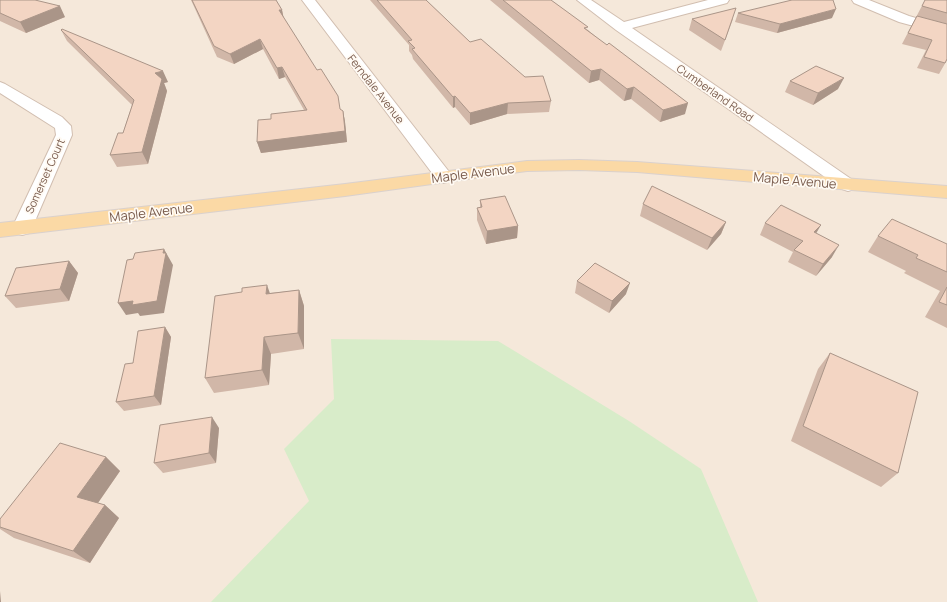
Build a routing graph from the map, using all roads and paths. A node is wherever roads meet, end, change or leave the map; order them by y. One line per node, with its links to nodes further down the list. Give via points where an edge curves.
1 (308, 0): 8 (street, Ferndale Avenue)
2 (583, 0): 5 (street, Cumberland Road)
3 (723, 0): 5 (street)
4 (858, 0): 6 (street, via 904,19)
5 (621, 27): 9 (street, Cumberland Road)
6 (947, 31)
7 (0, 87): 11 (street, Somerset Court, via 56,120 63,126 64,131)
8 (444, 177): 9 (main road, Maple Avenue, via 527,166 579,165 637,167); 11 (main road, Maple Avenue)
9 (848, 185): 10 (main road, Maple Avenue)
10 (947, 192)
11 (22, 228): 12 (main road, Maple Avenue)
12 (0, 230)

